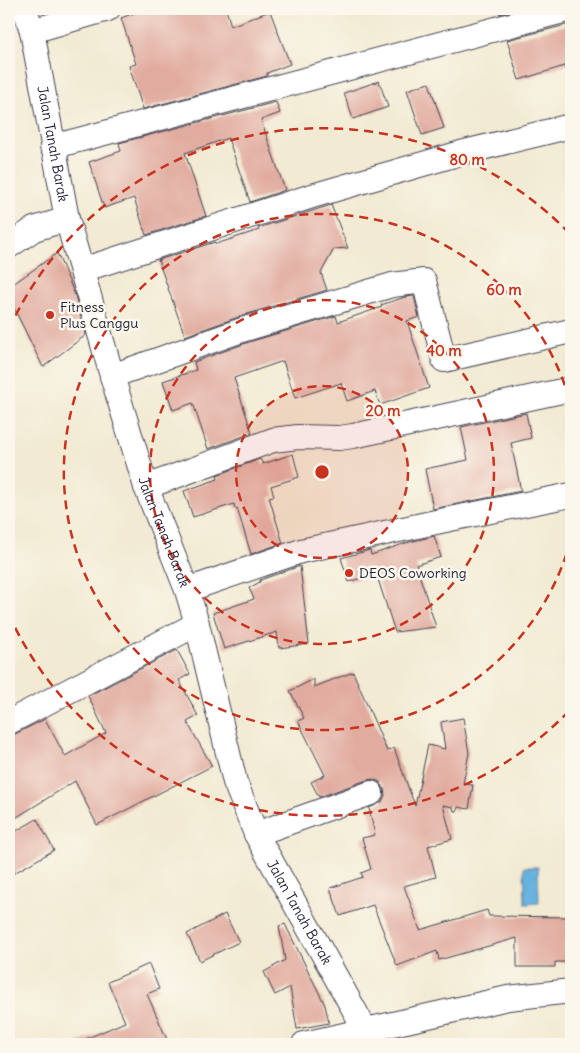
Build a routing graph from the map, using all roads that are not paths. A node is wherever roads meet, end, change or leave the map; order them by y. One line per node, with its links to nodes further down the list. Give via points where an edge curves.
1 (25, 9): 4 (street, Jalan Tanah Barak)
2 (108, 9): 4 (street)
3 (571, 9): 6 (street)
4 (32, 31): 6 (street, Jalan Tanah Barak)
5 (571, 126): 9 (street, via 461,153 312,196)
6 (52, 147): 7 (street, Jalan Tanah Barak)
7 (67, 219): 8 (street, via 34,229); 9 (street, Jalan Tanah Barak)
8 (9, 246)
9 (82, 270): 11 (street, Jalan Tanah Barak)
10 (571, 331): 11 (street, via 444,360 424,282 392,285 245,329)
11 (112, 376): 13 (street, Jalan Tanah Barak)
12 (571, 389): 13 (street, via 353,436 273,440)
13 (146, 487): 15 (street, Jalan Tanah Barak)
14 (571, 495): 15 (street, via 301,551)
15 (187, 590): 16 (street, Jalan Tanah Barak)
16 (197, 624): 17 (street); 19 (street, Jalan Tanah Barak, via 234,782)
17 (9, 722)
18 (371, 793): 19 (street)
19 (256, 834): 21 (street, Jalan Tanah Barak)
20 (571, 991): 21 (street, via 508,998)
21 (366, 1031): 22 (street)
22 (304, 1044)

